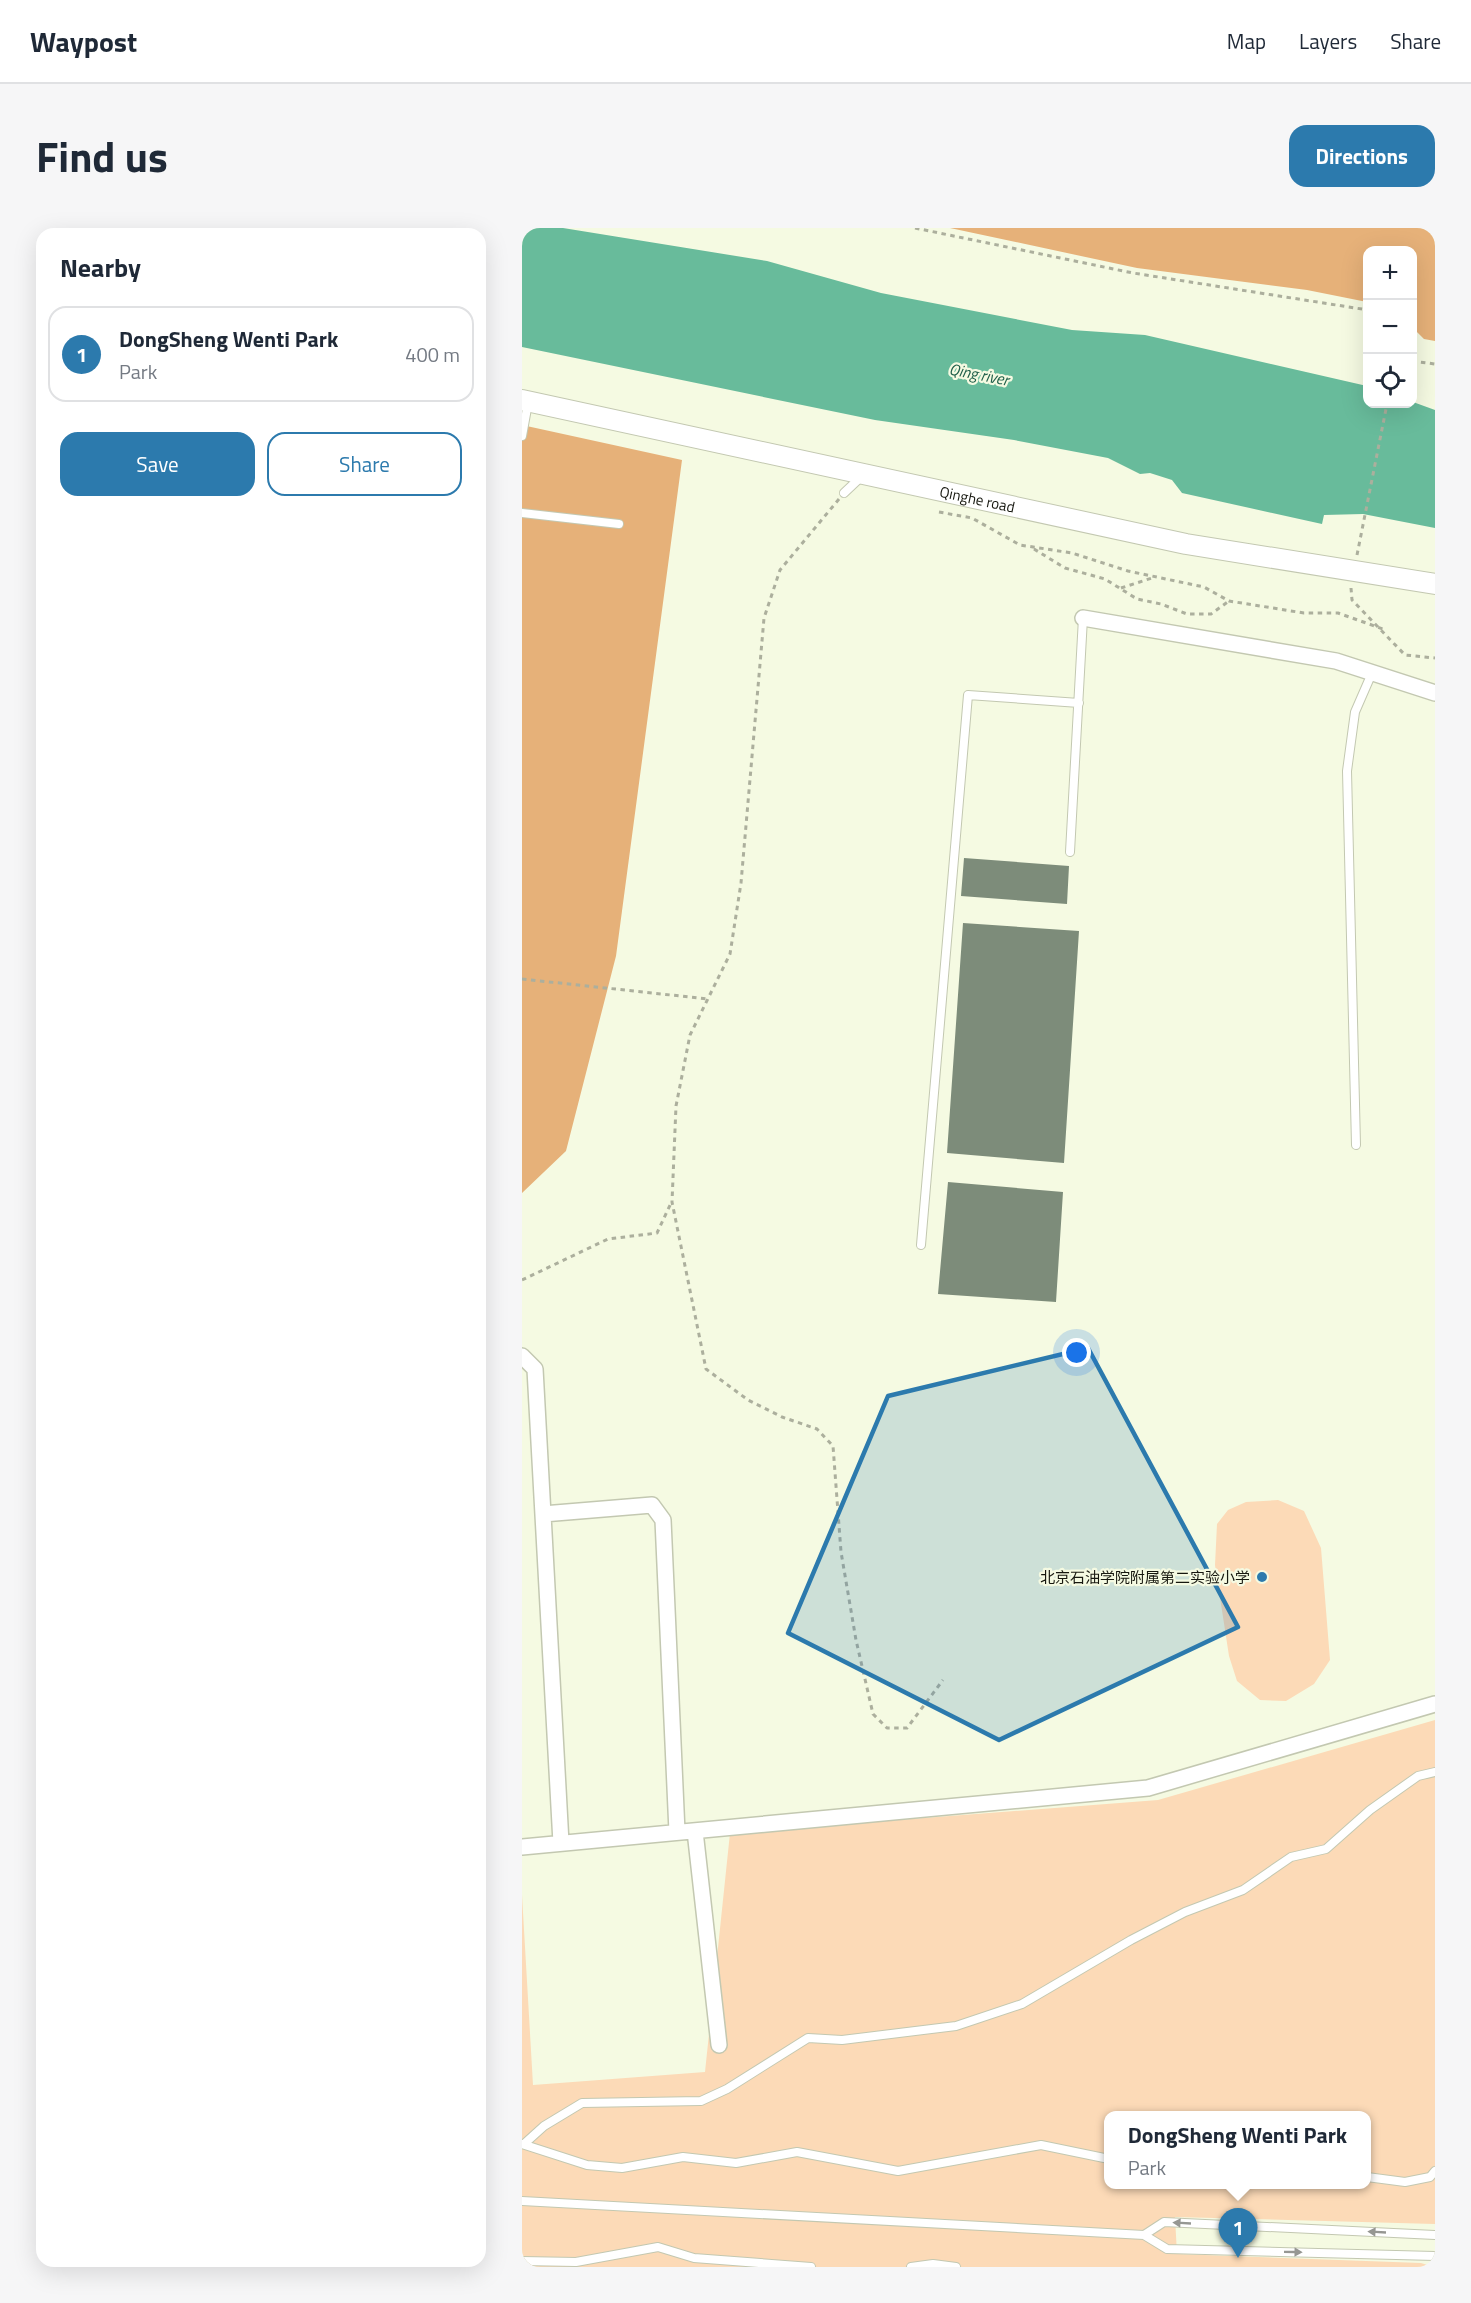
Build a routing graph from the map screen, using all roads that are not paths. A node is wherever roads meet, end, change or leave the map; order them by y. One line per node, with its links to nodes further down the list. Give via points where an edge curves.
1 (525, 401): 2 (lane); 3 (street, Qinghe road)
2 (522, 436)
3 (865, 473): 4 (lane); 7 (street, Qinghe road, via 1186,544 1355,568)
4 (844, 494)
5 (522, 513): 6 (lane)
6 (619, 524)
7 (1435, 584)
8 (1083, 618): 9 (street, via 1336,661); 11 (lane)
9 (1372, 673): 10 (street); 13 (lane, via 1355,712 1347,771)
10 (1435, 693)
11 (1079, 703): 12 (lane); 14 (lane, via 968,695)
12 (1070, 852)
13 (1356, 1145)
14 (921, 1245)
15 (522, 1356): 16 (street, via 535,1369)
16 (543, 1514): 20 (street, via 652,1504 663,1520); 21 (street)
17 (1435, 1704): 19 (street, via 1148,1788)
18 (1435, 1772): 24 (lane, via 1418,1776 1326,1849 1291,1857 1243,1890 1185,1912 1140,1935 1022,2004 956,2026 842,2040 808,2038 701,2101 582,2103)
19 (694, 1831): 20 (street); 23 (street)
20 (677, 1832): 21 (street)
21 (561, 1843): 22 (street)
22 (522, 1847)
23 (719, 2045)
24 (523, 2144): 25 (lane, via 587,2166 622,2168 683,2157 736,2163 797,2152 898,2171 1041,2145)
25 (1104, 2158)
26 (1435, 2171): 27 (lane, via 1430,2177 1405,2182)
27 (1371, 2178)
28 (522, 2201): 29 (lane)
29 (1144, 2235): 30 (lane, one-way to 29, via 1164,2222); 31 (lane, one-way to 31, via 1167,2249)
30 (1435, 2235)
31 (1435, 2256)
32 (522, 2260): 33 (lane, via 576,2262 658,2247 694,2258)
33 (811, 2267)
34 (911, 2267): 35 (lane)
35 (956, 2267)

